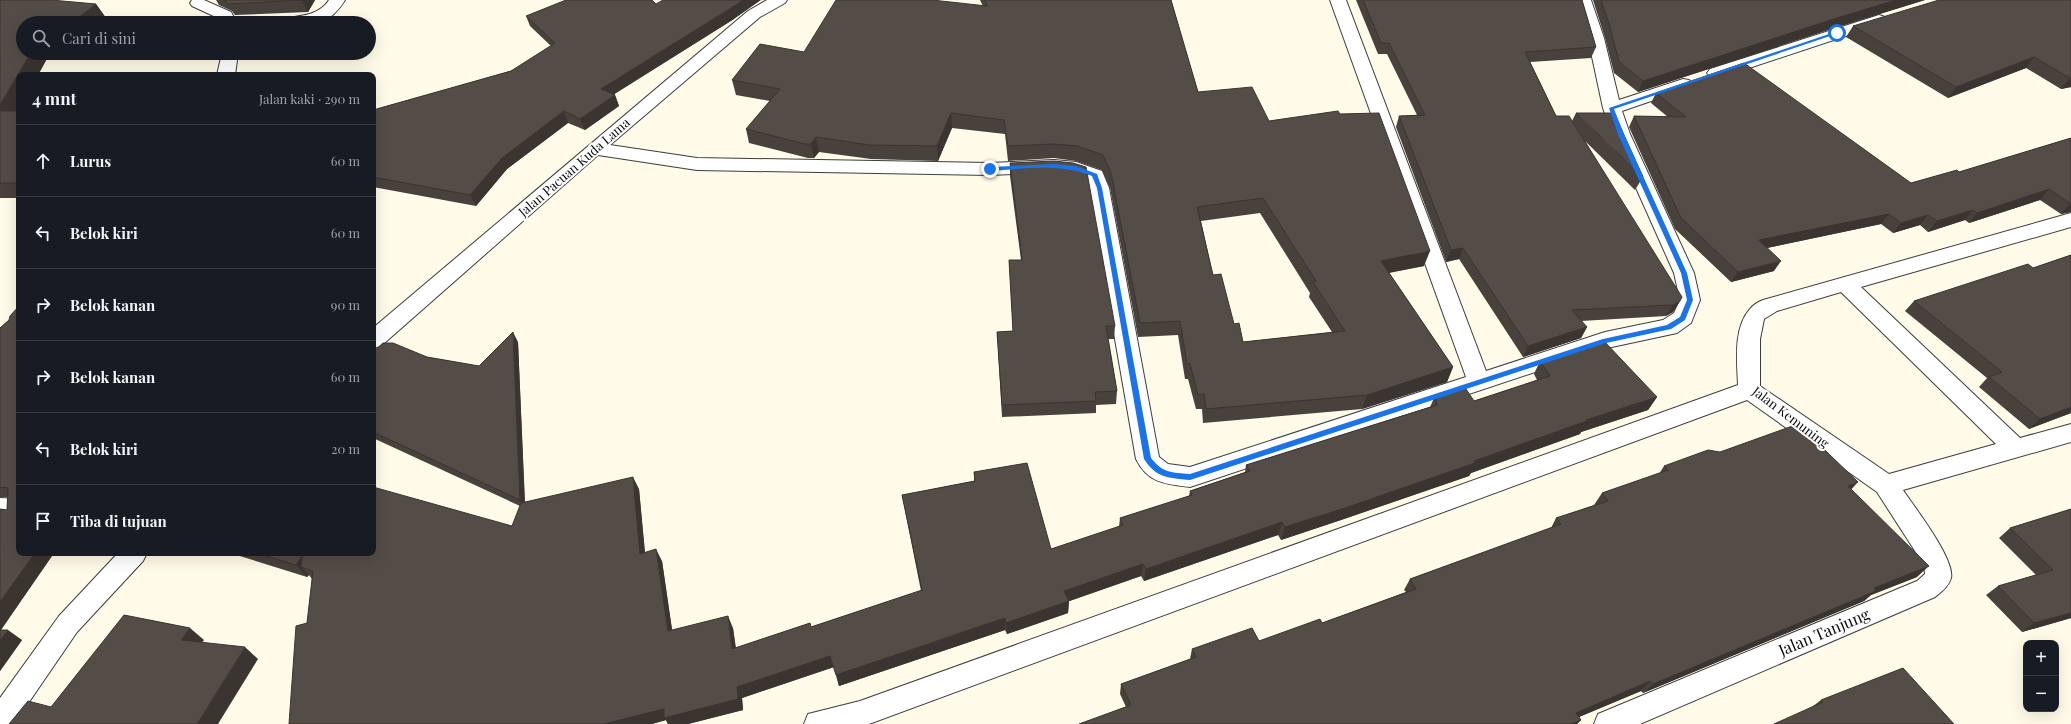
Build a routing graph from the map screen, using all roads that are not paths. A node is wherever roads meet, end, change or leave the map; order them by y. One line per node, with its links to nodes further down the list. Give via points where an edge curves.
1 (337, 0): 8 (street, via 330,11)
2 (779, 0): 12 (street, Jalan Pacuan Kuda Lama, via 754,14)
3 (1338, 0): 16 (street)
4 (1582, 0): 11 (street, via 1596,38)
5 (198, 3): 7 (street)
6 (1896, 15): 11 (street)
7 (226, 16)
8 (321, 16)
9 (229, 60): 10 (street)
10 (227, 72)
11 (1612, 108): 16 (street, via 1621,134 1684,273 1690,300 1683,318 1669,327 1605,340)
12 (594, 149): 15 (street, Jalan Pacuan Kuda Lama); 16 (street, via 697,164 990,169 1054,166 1076,168 1095,175 1100,188 1148,459 1157,470 1169,475 1190,477)
13 (2071, 220): 14 (street, Jalan Kemuning)
14 (1846, 285): 17 (street, Jalan Kemuning, via 1770,305 1757,314 1752,324 1749,342); 19 (street)
15 (376, 337)
16 (1479, 382)
17 (1749, 390): 20 (street, Jalan Kemuning); 25 (street, via 860,714)
18 (2071, 433): 19 (street)
19 (2015, 448): 20 (street)
20 (1886, 486): 26 (street, Jalan Tanjung, via 1937,563 1938,578 1926,589)
21 (0, 508): 22 (street)
22 (16, 509)
23 (131, 556): 24 (street, via 68,624)
24 (0, 721)
25 (818, 724)
26 (1608, 724)

